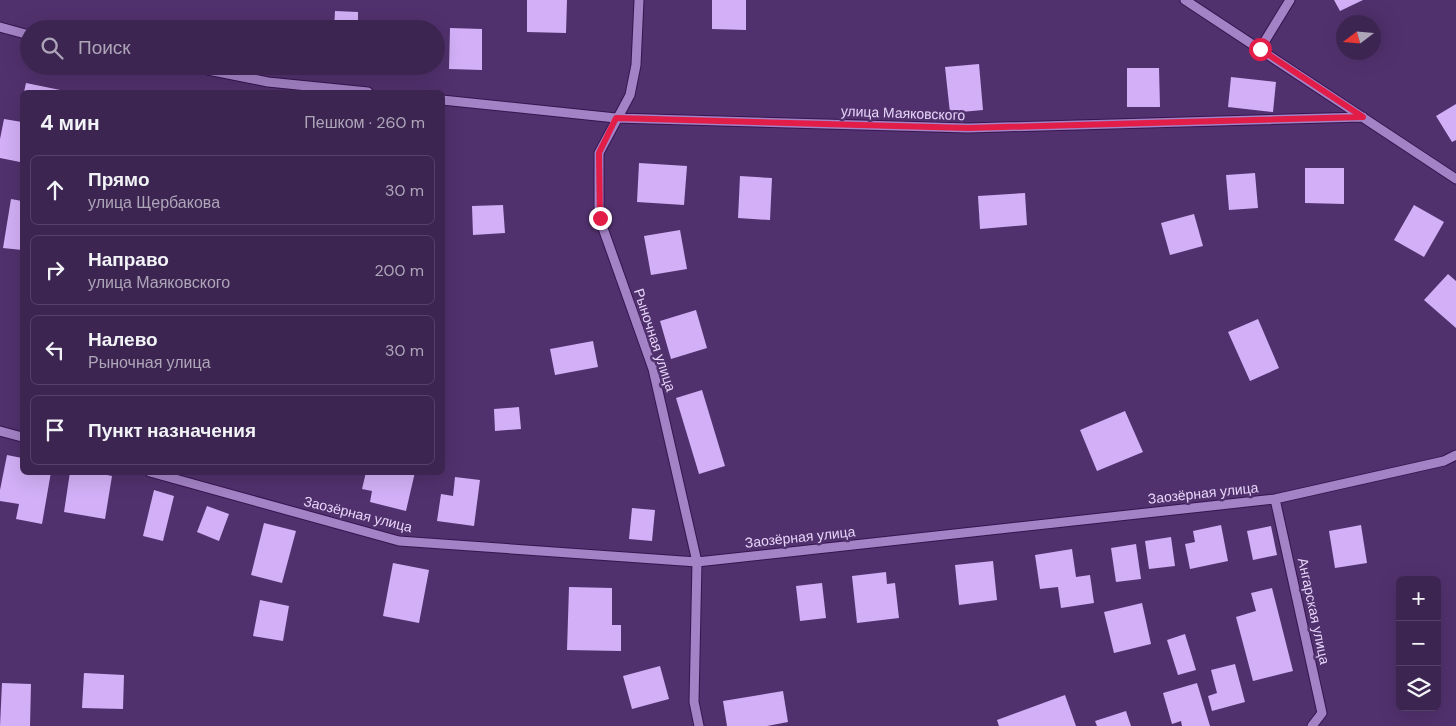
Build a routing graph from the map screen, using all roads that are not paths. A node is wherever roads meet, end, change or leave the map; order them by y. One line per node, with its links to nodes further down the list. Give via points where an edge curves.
1 (639, 0): 11 (street, Рыночная улица, via 636,65 630,95)
2 (1185, 0): 6 (street)
3 (1290, 0): 6 (street)
4 (0, 27): 5 (street)
5 (20, 33)
6 (1260, 49): 10 (street)
7 (233, 75): 8 (street)
8 (348, 90)
9 (445, 100): 11 (street, улица Маяковского)
10 (1363, 117): 11 (street, улица Маяковского, via 968,128); 12 (street)
11 (616, 118): 18 (street, Рыночная улица, via 599,153 600,218 653,369)
12 (1454, 177)
13 (0, 431): 14 (street)
14 (20, 436)
15 (1456, 456): 17 (street, Заозёрная улица)
16 (161, 475): 18 (street, Заозёрная улица, via 399,541)
17 (1275, 499): 18 (street, Заозёрная улица); 20 (street, Ангарская улица, via 1322,714)
18 (697, 562): 19 (street, Рыночная улица, via 694,702)
19 (698, 726)
20 (1312, 726)

